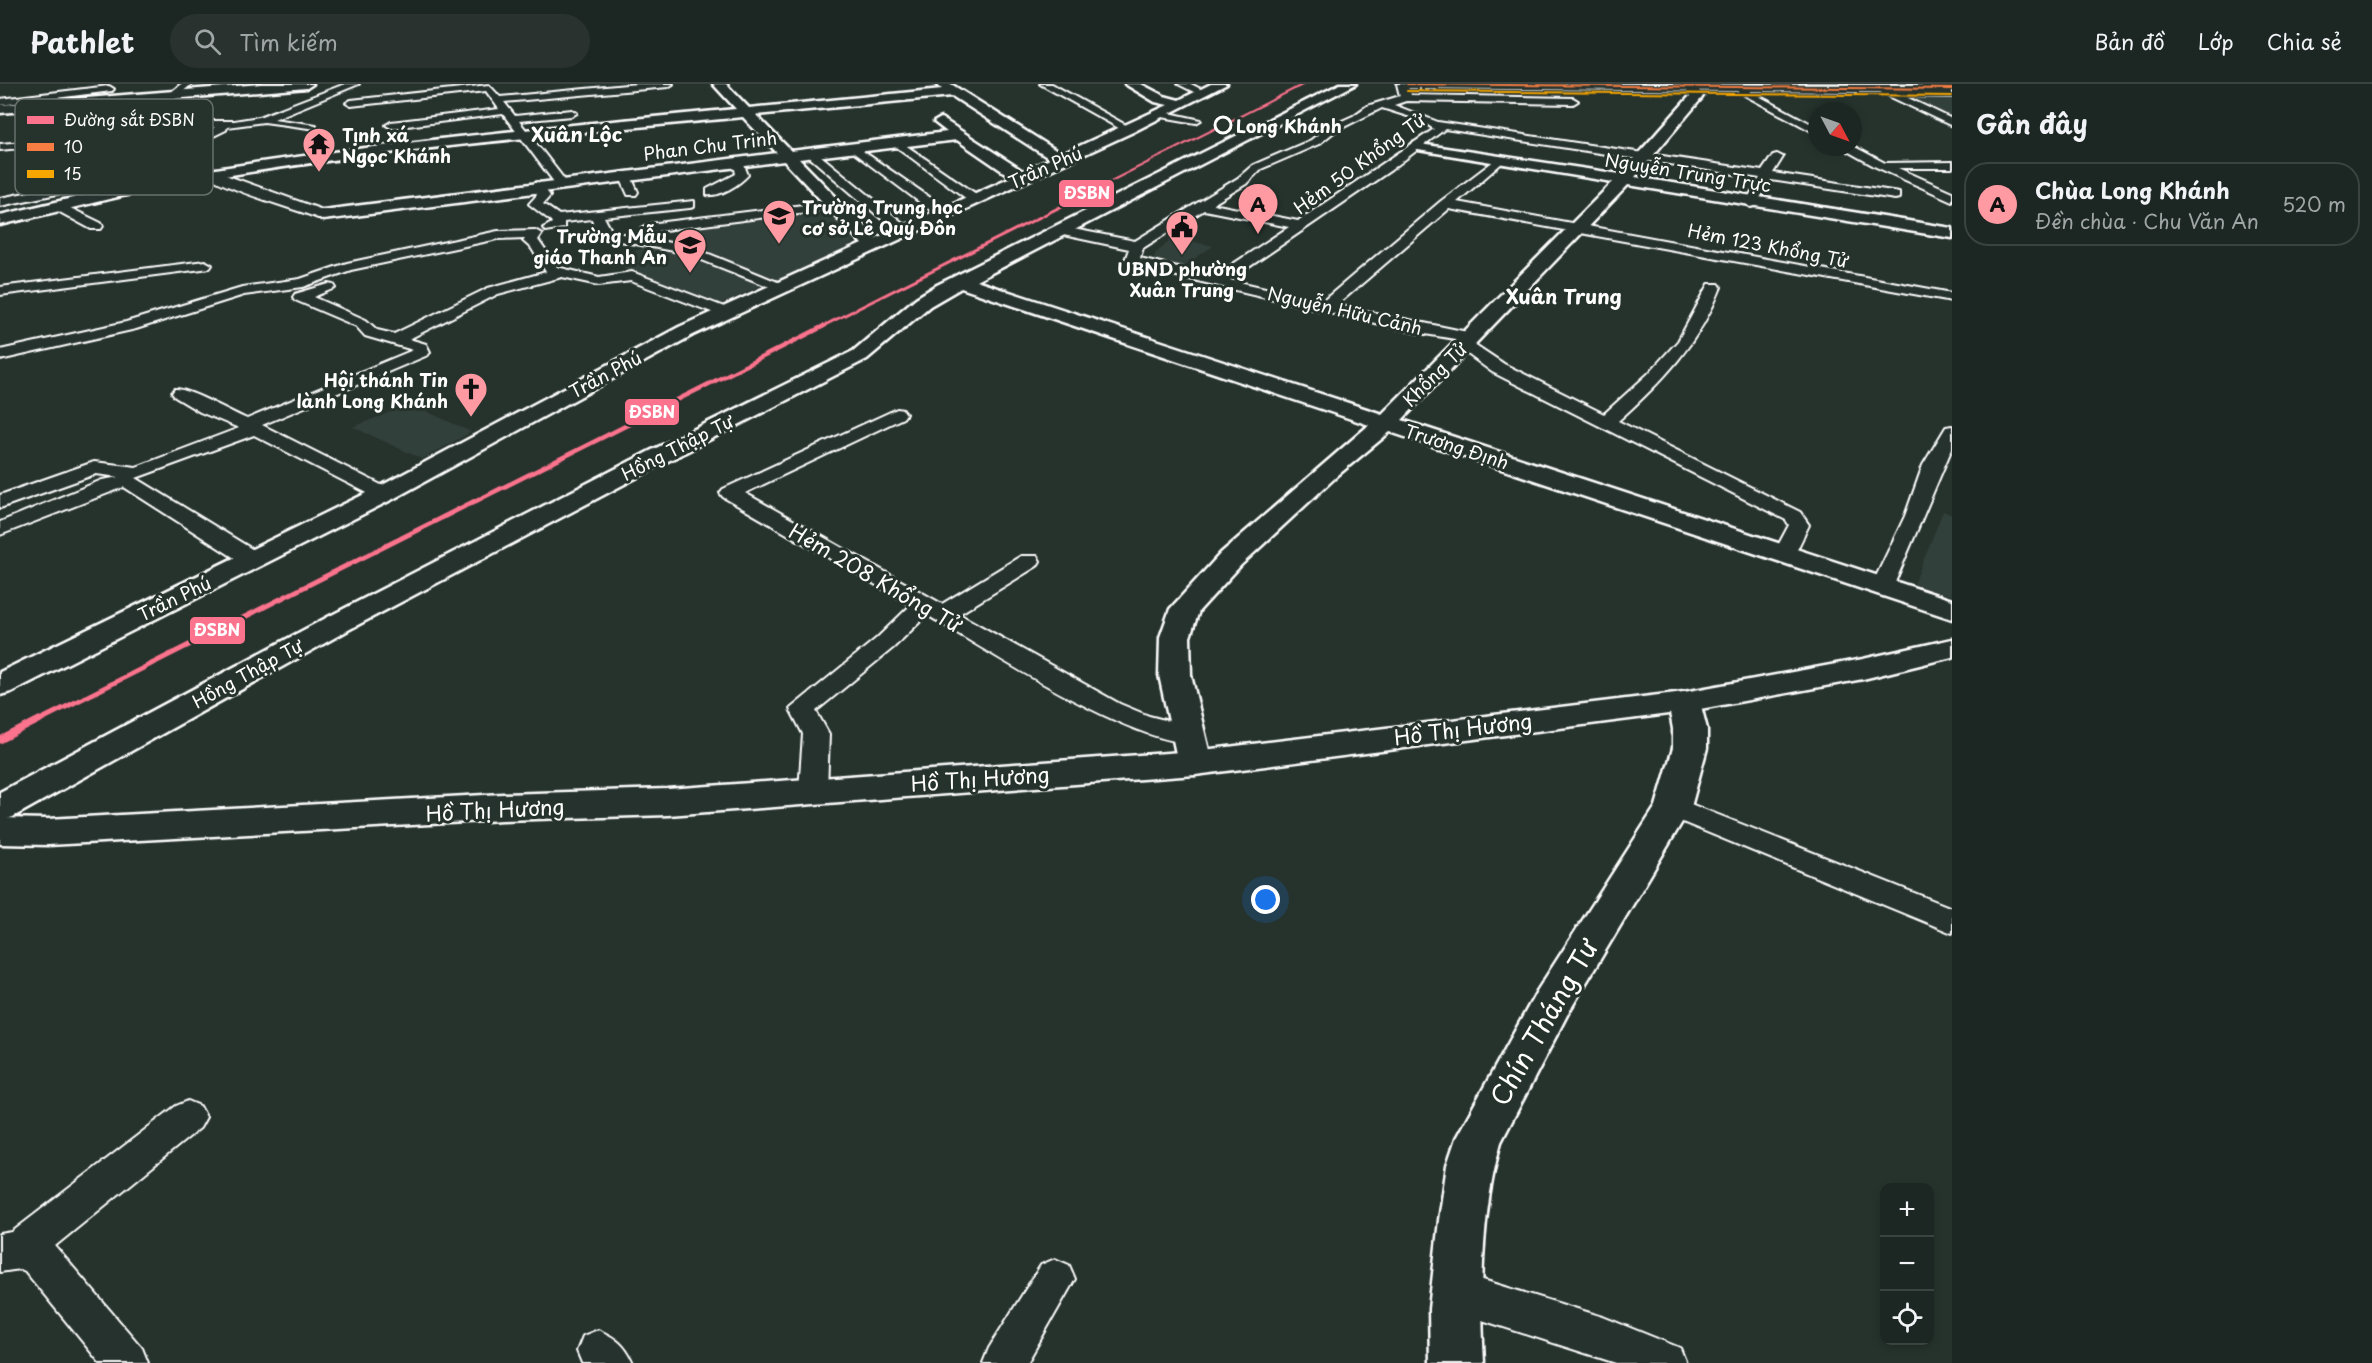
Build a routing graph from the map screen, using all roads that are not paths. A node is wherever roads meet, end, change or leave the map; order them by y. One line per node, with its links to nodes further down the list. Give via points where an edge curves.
1 (187, 84): 26 (street)
2 (307, 84): 26 (street)
3 (354, 84): 47 (street)
4 (668, 84): 31 (street)
5 (719, 84): 42 (street)
6 (885, 84): 27 (street)
7 (942, 84): 25 (street)
8 (1045, 84): 36 (street)
9 (1131, 84): 23 (street, via 1160,99)
10 (1350, 84): 108 (street, Hồng Thập Tự)
11 (1402, 84): 28 (street)
12 (1407, 84): 13 (street)
13 (1431, 84): 14 (street)
14 (1487, 85): 16 (street); 35 (street)
15 (487, 86): 31 (street); 34 (street)
16 (1560, 86): 19 (street); 35 (street, via 1574,97 1569,105)
17 (28, 87): 29 (street, via 43,88)
18 (83, 87): 21 (street); 29 (street)
19 (1691, 88): 20 (street); 66 (street, Khổng Tử, via 1695,99)
20 (1738, 88): 22 (street); 54 (street)
21 (109, 89)
22 (1889, 89): 24 (street); 24 (street); 49 (street)
23 (1197, 91): 43 (street, Trần Phú)
24 (1952, 92)
25 (956, 93): 27 (street); 68 (street)
26 (173, 95): 30 (street)
27 (904, 98): 42 (street); 59 (street)
28 (1405, 98): 35 (street); 37 (street)
29 (36, 99)
30 (124, 99)
31 (498, 99): 45 (street)
32 (15, 101): 33 (street)
33 (0, 102)
34 (351, 103)
35 (1496, 103)
36 (1081, 104): 38 (street); 56 (street)
37 (1383, 105): 53 (street, Hẻm 50 Khổng Tử); 95 (street, via 1330,130 1315,142 1257,166 1242,181)
38 (1062, 106)
39 (15, 108): 40 (street)
40 (0, 109)
41 (572, 113): 45 (street)
42 (747, 113): 58 (street); 65 (street)
43 (1160, 114): 48 (street); 56 (street, Trần Phú)
44 (416, 115): 46 (street)
45 (509, 115): 46 (street); 58 (street)
46 (433, 118): 52 (street)
47 (261, 120): 51 (street); 55 (street)
48 (1196, 120)
49 (1952, 123)
50 (213, 124): 51 (street)
51 (227, 124): 57 (street)
52 (391, 125)
53 (1438, 125): 61 (street, Hẻm 50 Khổng Tử, via 1440,129); 66 (street, via 1496,128)
54 (1808, 126)
55 (312, 127)
56 (1128, 129): 68 (street, Trần Phú)
57 (213, 131)
58 (524, 134): 73 (street); 79 (street)
59 (960, 135): 60 (street, Phan Chu Trinh); 77 (street)
60 (897, 142): 62 (street, Phan Chu Trinh); 89 (street)
61 (1418, 146): 69 (street, Nguyễn Trung Trực); 104 (street, Hẻm 50 Khổng Tử)
62 (855, 148): 63 (street, Phan Chu Trinh); 98 (street)
63 (811, 153): 65 (street, Phan Chu Trinh); 107 (street)
64 (1862, 155): 71 (street)
65 (788, 156): 70 (street, Phan Chu Trinh); 94 (street)
66 (1645, 156): 76 (street); 78 (street, Khổng Tử)
67 (1777, 157): 76 (street)
68 (1061, 160): 77 (street, Trần Phú)
69 (1498, 160): 78 (street, Nguyễn Trung Trực); 93 (street)
70 (730, 163): 75 (street, Phan Chu Trinh); 83 (street, via 740,168 742,175)
71 (1880, 165): 72 (street); 88 (street)
72 (1952, 165)
73 (213, 174)
74 (213, 175): 99 (street)
75 (625, 175): 79 (street, Phan Chu Trinh); 82 (street)
76 (1766, 175): 81 (street); 91 (street)
77 (1022, 177): 89 (street, Trần Phú)
78 (1622, 182): 91 (street, Nguyễn Trung Trực); 105 (street, Khổng Tử)
79 (561, 183): 80 (street, Phan Chu Trinh)
80 (537, 186): 99 (street, Phan Chu Trinh); 101 (street, via 544,196 535,204)
81 (1853, 190): 86 (street); 100 (street)
82 (632, 192)
83 (711, 192)
84 (22, 195): 90 (street)
85 (110, 195): 87 (street)
86 (1895, 195)
87 (105, 196): 96 (street)
88 (1952, 196)
89 (975, 199): 98 (street, Trần Phú)
90 (0, 201)
91 (1751, 202): 100 (street, Nguyễn Trung Trực)
92 (690, 204): 97 (street)
93 (1445, 204): 105 (street, Hẻm 123 Khổng Tử); 122 (street)
94 (834, 205): 106 (street); 111 (street)
95 (1202, 206): 104 (street); 112 (street)
96 (60, 207): 102 (street); 103 (street)
97 (596, 213): 101 (street); 117 (street, via 608,235 687,250)
98 (943, 213): 107 (street, Trần Phú)
99 (323, 215)
100 (1840, 217): 109 (street, Nguyễn Trung Trực)
101 (556, 219): 110 (street, via 559,225)
102 (0, 220)
103 (96, 225)
104 (1302, 226): 115 (street, Hẻm 50 Khổng Tử)
105 (1578, 227): 121 (street, Hẻm 123 Khổng Tử); 125 (street, Khổng Tử)
106 (649, 228)
107 (904, 231): 111 (street, Trần Phú)
108 (1064, 231): 112 (street); 116 (street, Hồng Thập Tự)
109 (1952, 233)
110 (533, 238): 114 (street, via 548,268); 118 (street)
111 (873, 245): 117 (street, Trần Phú)
112 (1137, 246): 115 (street, Nguyễn Hữu Cảnh, via 1134,261)
113 (204, 265): 120 (street)
114 (559, 273): 123 (street, via 599,281 632,276); 124 (street, via 486,293)
115 (1218, 281): 122 (street, Nguyễn Hữu Cảnh)
116 (961, 282): 130 (street, Trương Định); 149 (street, Hồng Thập Tự, via 922,302 860,356 329,628)
117 (783, 286): 123 (street, Trần Phú)
118 (309, 287): 124 (street, via 300,297 362,323 371,333); 126 (street, via 224,295 130,326)
119 (1714, 287): 129 (street, via 1697,324 1655,378)
120 (0, 291)
121 (1952, 297)
122 (1327, 306): 125 (street, Nguyễn Hữu Cảnh)
123 (727, 313): 133 (street, Trần Phú, via 644,353)
124 (395, 340): 131 (street, via 420,347 422,352)
125 (1467, 340): 129 (street, Nguyễn Hữu Cảnh, via 1498,368); 130 (street, Khổng Tử)
126 (0, 356)
127 (181, 393): 131 (street)
128 (897, 414): 140 (street, Hẻm 208 Khổng Tử, via 730,493)
129 (1606, 422): 136 (street, Nguyễn Hữu Cảnh, via 1793,516 1799,525)
130 (1386, 423): 136 (street, Trương Định); 146 (street, Khổng Tử, via 1240,551 1185,609 1175,637 1174,655)
131 (250, 427): 133 (street); 134 (street, via 138,472 125,473 106,466 93,468)
132 (1952, 431): 139 (street)
133 (384, 494): 137 (street, Trần Phú)
134 (0, 502)
135 (0, 529): 137 (street, via 109,484 127,482)
136 (1784, 555): 139 (street, Trương Định)
137 (252, 560): 144 (street, Trần Phú)
138 (1029, 561): 140 (street)
139 (1882, 587): 141 (street, Trương Định)
140 (933, 610): 146 (street, Hẻm 208 Khổng Tử, via 1111,710); 147 (street, via 803,708 816,734)
141 (1952, 610)
142 (1952, 648): 145 (street, Hồ Thị Hương)
143 (1952, 672): 145 (street, Hồ Thị Hương, via 1884,686)
144 (0, 684)
145 (1686, 710): 146 (street, Hồ Thị Hương); 148 (street, Chín Tháng Tư, via 1690,748); 151 (street, Hồ Thị Hương, via 1328,765 745,819)
146 (1192, 749): 147 (street, Hồ Thị Hương)
147 (813, 791): 150 (street, Hồ Thị Hương, via 668,802)
148 (1673, 807): 152 (street); 156 (street, Chín Tháng Tư, via 1552,1003 1479,1138 1463,1220)
149 (0, 808)
150 (0, 831)
151 (0, 847)
152 (1952, 921)
153 (188, 1117): 154 (street)
154 (10, 1252): 157 (street, via 38,1256)
155 (1055, 1279): 158 (street)
156 (1457, 1292): 159 (street, Chín Tháng Tư); 160 (street, via 1603,1337)
157 (127, 1363)
158 (1004, 1363)
159 (1457, 1363)
160 (1665, 1363)

